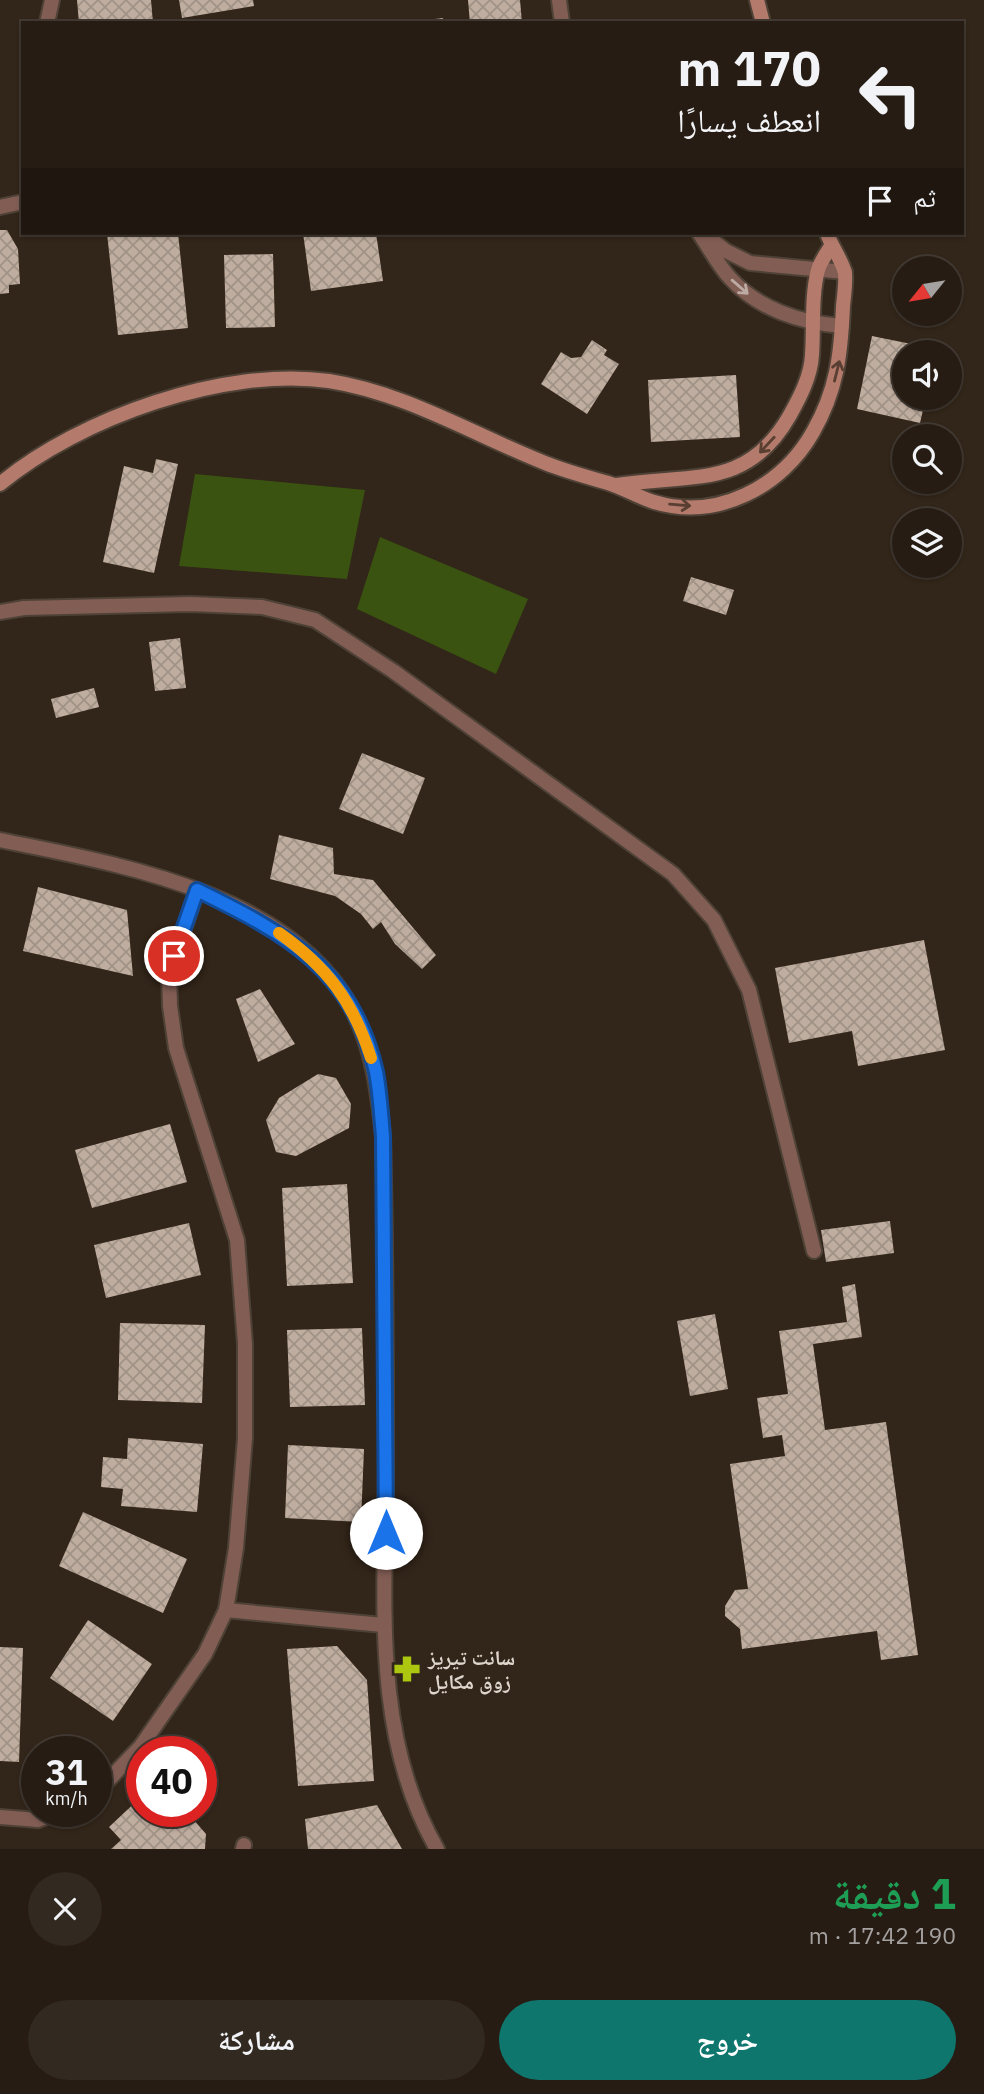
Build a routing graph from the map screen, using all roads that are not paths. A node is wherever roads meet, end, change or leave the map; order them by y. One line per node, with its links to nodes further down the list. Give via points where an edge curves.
1 (51, 0): 4 (street)
2 (559, 0): 5 (street)
3 (757, 0): 6 (main road)
4 (47, 21)
5 (562, 21)
6 (762, 21)
7 (21, 202): 8 (street)
8 (0, 207)
9 (702, 235): 14 (street, one-way to 14, via 729,277 751,296)
10 (704, 235): 12 (street, via 750,263)
11 (829, 239): 12 (main road); 13 (main road)
12 (818, 269): 13 (street); 14 (main road)
13 (845, 272): 15 (main road)
14 (814, 324): 15 (street); 17 (main road, one-way to 17, via 812,361 800,397 765,450 744,466 713,476)
15 (842, 326): 17 (main road, one-way to 15, via 655,502 690,506 719,504 757,491 785,471 826,408 839,366)
16 (0, 484): 17 (main road, via 71,436 152,402 266,380 328,381 372,392 436,414 546,464)
17 (616, 485)
18 (0, 612): 21 (street, via 190,604 262,607 315,620 393,671 673,874 714,920 749,990)
19 (0, 840): 20 (street, via 133,868)
20 (197, 890): 22 (street, via 169,973 176,1048 237,1240 245,1344 245,1438); 23 (street, via 275,930 311,956 351,1006 376,1073 383,1136 386,1266)
21 (814, 1251)
22 (226, 1610): 23 (street); 24 (street, via 205,1654 141,1746)
23 (383, 1625): 27 (street, via 394,1732 420,1820)
24 (112, 1776)
25 (0, 1817): 26 (street)
26 (21, 1818)
27 (437, 1849)

